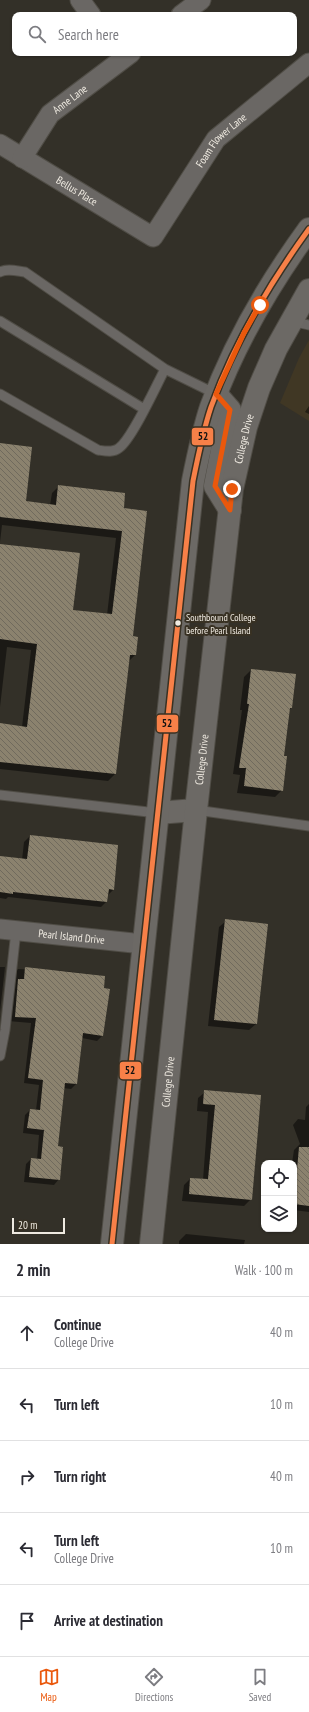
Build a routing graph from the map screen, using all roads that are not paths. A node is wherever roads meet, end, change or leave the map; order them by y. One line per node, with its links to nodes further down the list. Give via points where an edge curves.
1 (80, 0): 3 (street)
2 (201, 0): 4 (street)
3 (89, 12)
4 (185, 12)
5 (124, 56): 8 (street, Anne Lane, via 50,114)
6 (309, 63): 10 (street, Foam Flower Lane, via 216,139)
7 (0, 144): 8 (street, Bellus Place)
8 (22, 158): 10 (street, Bellus Place)
9 (309, 229): 13 (main road)
10 (153, 236)
11 (1, 269): 16 (lane, via 24,272)
12 (309, 290): 15 (main road, College Drive)
13 (260, 305): 15 (main road); 18 (main road)
14 (0, 320): 19 (lane)
15 (300, 323): 20 (main road, College Drive, via 273,355 259,388 246,427 232,489)
16 (165, 369): 18 (lane); 19 (lane)
17 (0, 394): 19 (lane, via 98,450 110,452 119,448 128,438)
18 (216, 394): 20 (main road, via 230,410 215,486); 23 (main road, via 201,442 193,481)
19 (144, 409)
20 (230, 510): 22 (main road, College Drive)
21 (0, 795): 23 (lane)
22 (196, 810): 23 (main road); 24 (lane); 29 (main road, College Drive)
23 (157, 813): 26 (main road)
24 (309, 826)
25 (8, 930): 26 (street, Pearl Island Drive); 27 (lane, via 5,1030)
26 (143, 944): 28 (main road)
27 (0, 1056)
28 (112, 1244)
29 (151, 1244)

